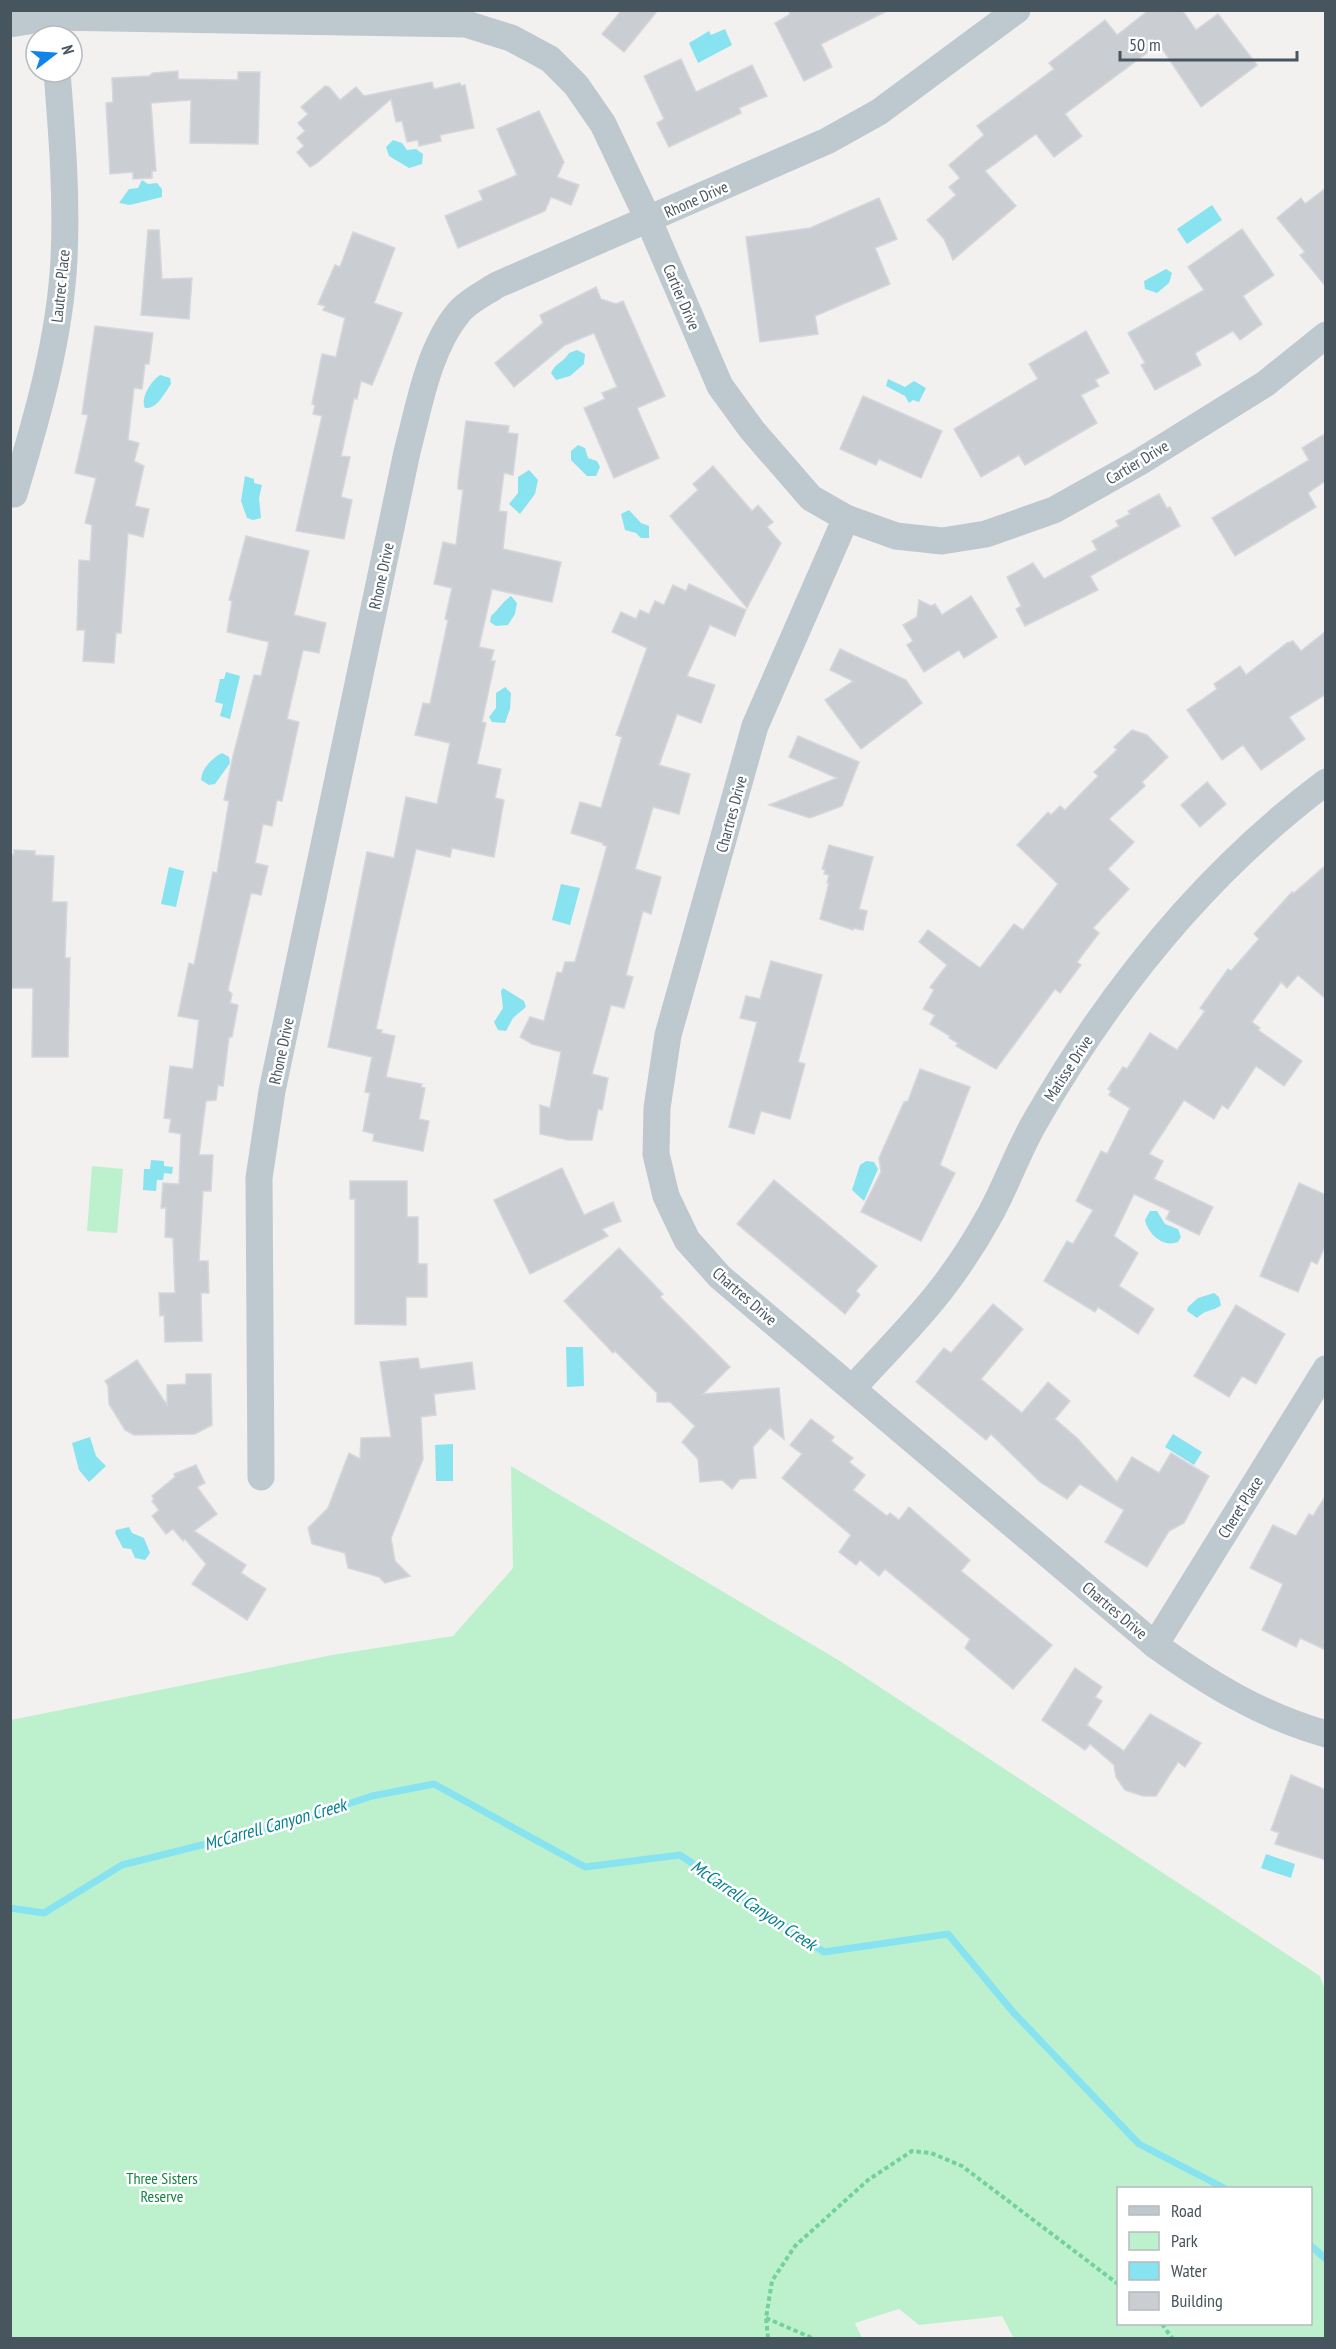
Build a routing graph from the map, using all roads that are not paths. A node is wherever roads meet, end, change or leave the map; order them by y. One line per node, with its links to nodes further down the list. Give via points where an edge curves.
1 (1017, 10): 4 (street, Rhone Drive, via 879,112 818,145)
2 (84, 27): 4 (street, Cartier Drive, via 466,24 511,38 550,59 576,85 603,124)
3 (58, 84): 6 (street, Lautrec Place, via 66,185 64,261 56,328 37,419)
4 (649, 221): 7 (street, Cartier Drive, via 720,386 811,498); 11 (street, Rhone Drive, via 497,285 459,311 429,373 404,464 272,1091 259,1178)
5 (1326, 334): 7 (street, Cartier Drive, via 1265,384 1054,510 986,534 942,541 896,536)
6 (14, 494)
7 (846, 518): 10 (street, Chartres Drive, via 755,726 668,1035 657,1108 656,1154 666,1196 687,1240 720,1277)
8 (1326, 782): 10 (street, Matisse Drive, via 1230,862 1132,974 1068,1064 988,1218 946,1284)
9 (1326, 1369): 12 (street, Cheret Place)
10 (853, 1388): 12 (street, Chartres Drive)
11 (261, 1477)
12 (1155, 1645): 13 (street, Chartres Drive, via 1244,1702)
13 (1326, 1734)

